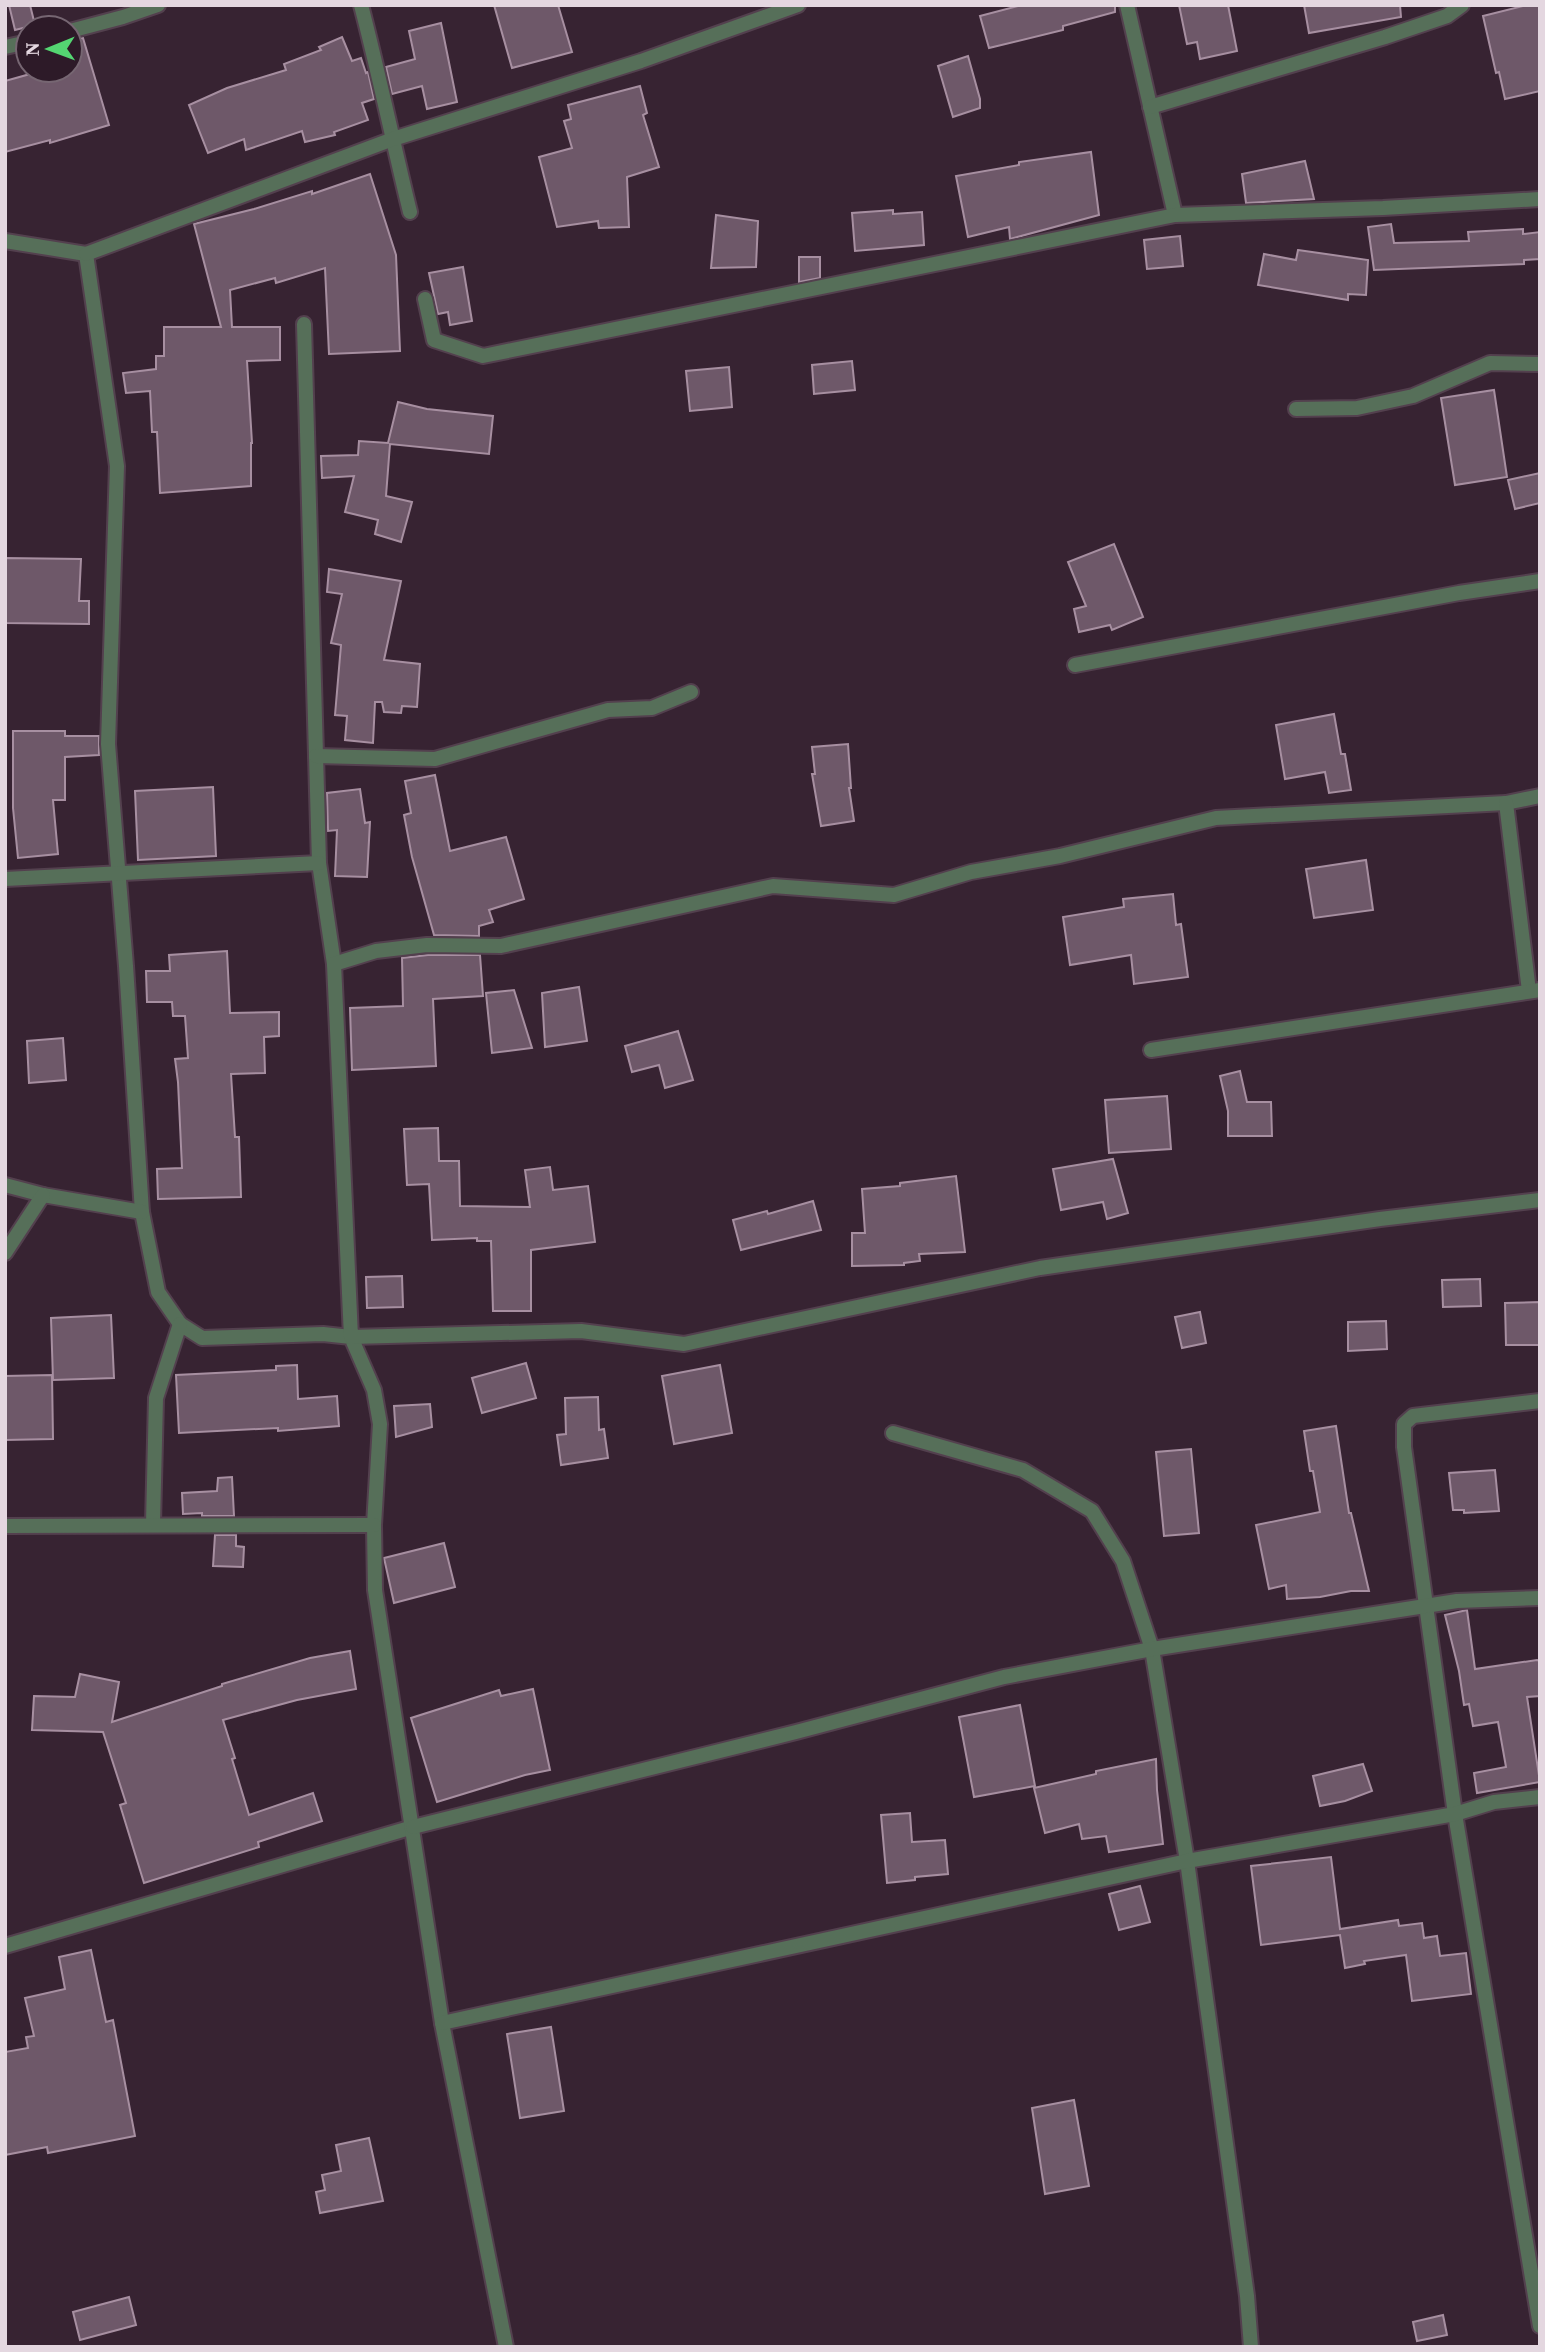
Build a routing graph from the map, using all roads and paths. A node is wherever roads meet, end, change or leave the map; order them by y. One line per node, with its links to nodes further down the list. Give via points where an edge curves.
1 (158, 5): 6 (street)
2 (361, 5): 8 (street)
3 (797, 5): 8 (street, via 641,61)
4 (1127, 5): 7 (street)
5 (1462, 5): 7 (street, via 1447,16 1385,37)
6 (84, 27)
7 (1150, 107): 11 (street)
8 (393, 139): 10 (street); 13 (street)
9 (1540, 200): 11 (street)
10 (410, 212)
11 (1175, 215): 14 (street, via 483,356 434,340)
12 (5, 240): 13 (street)
13 (86, 254): 25 (street, via 117,466 108,744)
14 (425, 299)
15 (304, 324): 21 (street)
16 (1540, 364): 17 (street, via 1490,363 1413,396 1357,408)
17 (1296, 409)
18 (1540, 581): 19 (street)
19 (1075, 665)
20 (691, 692): 21 (street, via 652,708 608,710 435,759)
21 (316, 756): 24 (street)
22 (1540, 796): 23 (street)
23 (1506, 803): 27 (street, via 1216,818 1060,856 971,872 894,895 773,886 501,946 427,945 376,951); 28 (street)
24 (319, 863): 25 (street); 27 (street)
25 (119, 872): 26 (street); 33 (street)
26 (5, 879)
27 (334, 964): 36 (street)
28 (1534, 991): 29 (street)
29 (1151, 1050)
30 (5, 1185): 31 (street)
31 (43, 1195): 33 (street); 34 (street)
32 (1540, 1200): 36 (street, via 1040,1268 684,1344 581,1331)
33 (142, 1212): 35 (street, via 158,1292)
34 (5, 1253)
35 (180, 1324): 36 (street, via 202,1338); 39 (street, via 156,1398)
36 (351, 1336): 40 (street, via 374,1390 380,1424)
37 (1540, 1401): 43 (street, via 1413,1416 1404,1424)
38 (893, 1433): 44 (street, via 1023,1470 1092,1511 1123,1561)
39 (153, 1524): 40 (street); 41 (street)
40 (374, 1525): 47 (street, via 375,1590)
41 (5, 1526)
42 (1540, 1598): 43 (street)
43 (1425, 1607): 44 (street); 46 (street)
44 (1152, 1649): 47 (street, via 1004,1677); 48 (street)
45 (1540, 1797): 46 (street, via 1494,1802)
46 (1455, 1814): 48 (street); 51 (street)
47 (413, 1826): 49 (street); 50 (street)
48 (1187, 1861): 50 (street); 53 (street)
49 (5, 1946)
50 (442, 2023): 52 (street)
51 (1540, 2326)
52 (506, 2347)
53 (1251, 2347)

